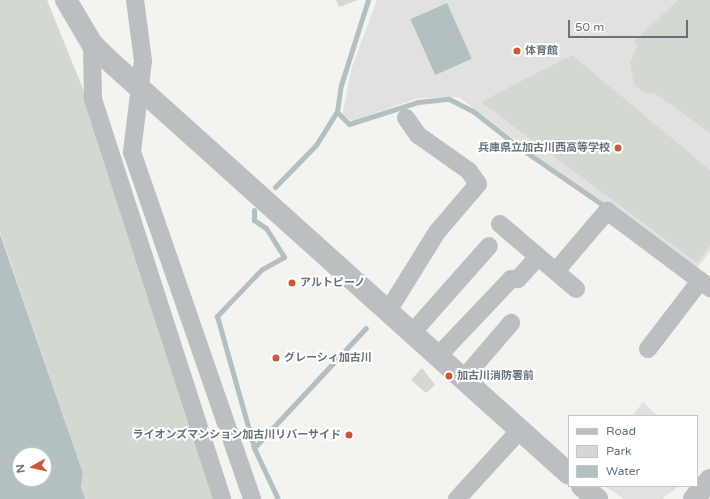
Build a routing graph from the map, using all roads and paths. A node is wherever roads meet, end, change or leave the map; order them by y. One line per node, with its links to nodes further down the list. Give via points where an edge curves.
1 (66, 0): 3 (street)
2 (135, 0): 4 (street, via 143,61)
3 (92, 44): 4 (street); 22 (street, via 93,99)
4 (139, 88): 12 (street); 23 (street, via 132,152)
5 (406, 118): 12 (street, via 415,139 469,171 478,184 437,232)
6 (500, 224): 8 (street)
7 (489, 246): 14 (street)
8 (538, 257): 9 (street); 16 (street, via 518,279 511,279)
9 (556, 271): 10 (street, via 606,212); 11 (street)
10 (705, 284): 15 (street)
11 (576, 289)
12 (388, 311): 14 (street)
13 (511, 323): 17 (street)
14 (412, 333): 16 (street)
15 (648, 349)
16 (438, 356): 17 (street)
17 (463, 379): 18 (street)
18 (520, 430): 19 (street); 24 (street)
19 (568, 473)
20 (710, 480): 26 (street)
21 (583, 487): 25 (street)
22 (222, 499)
23 (252, 499)
24 (457, 499)
25 (597, 499)
26 (694, 499)

